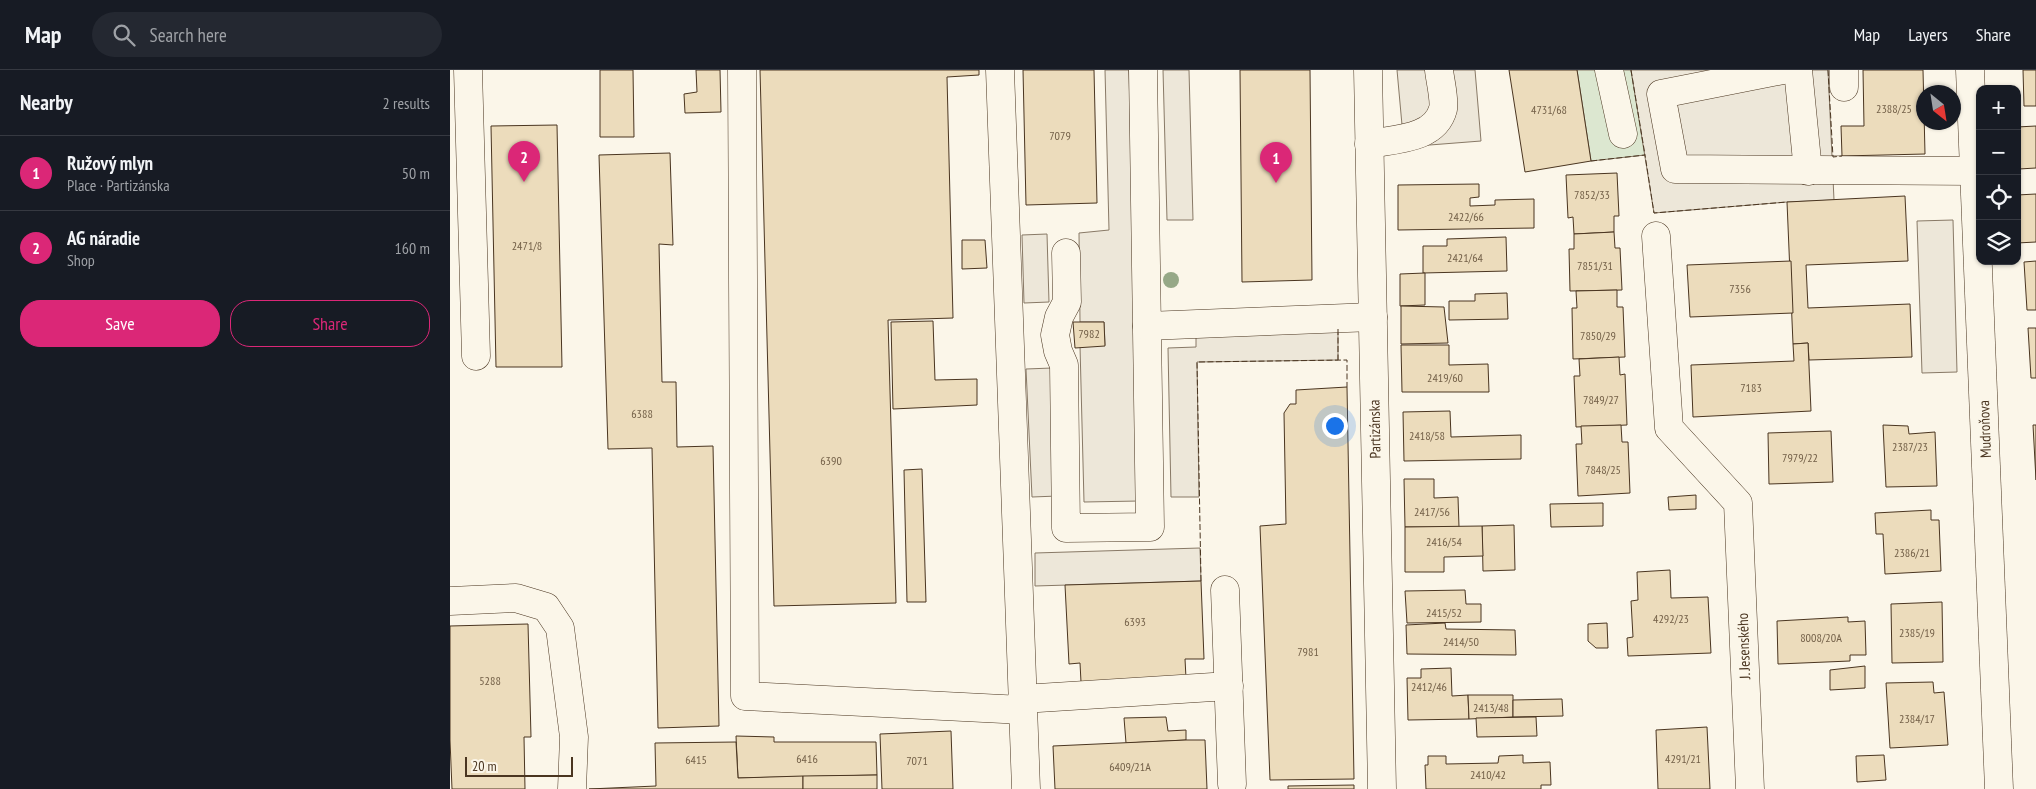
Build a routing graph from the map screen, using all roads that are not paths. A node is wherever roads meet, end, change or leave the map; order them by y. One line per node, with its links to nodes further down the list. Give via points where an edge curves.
1 (468, 70): 19 (street)
2 (742, 70): 23 (street, via 745,696)
3 (1000, 70): 23 (street)
4 (1143, 70): 18 (street)
5 (1368, 70): 12 (street, Partizánska)
6 (1439, 70): 12 (street, via 1443,109 1434,124 1420,135)
7 (1609, 70): 11 (street)
8 (1783, 70): 13 (street, via 1661,94 1675,169)
9 (1798, 70): 13 (street)
10 (1970, 70): 14 (street, Mudroňova)
11 (1623, 134)
12 (1369, 144): 17 (street, Partizánska)
13 (1808, 171): 14 (street)
14 (1974, 171): 29 (street, Mudroňova)
15 (1656, 236): 28 (street, J. Jesenského, via 1669,428 1738,503)
16 (1066, 253): 18 (street, via 1067,302 1055,335 1064,366 1066,528 1150,527)
17 (1372, 317): 18 (street); 27 (street, Partizánska)
18 (1147, 326)
19 (476, 356)
20 (1225, 590): 22 (street)
21 (450, 601): 25 (street, via 516,598 546,607 560,628 574,737)
22 (1230, 686): 23 (street); 24 (street)
23 (1022, 705): 26 (street)
24 (1232, 784)
25 (572, 789)
26 (1026, 789)
27 (1382, 789)
28 (1750, 789)
29 (1999, 789)

